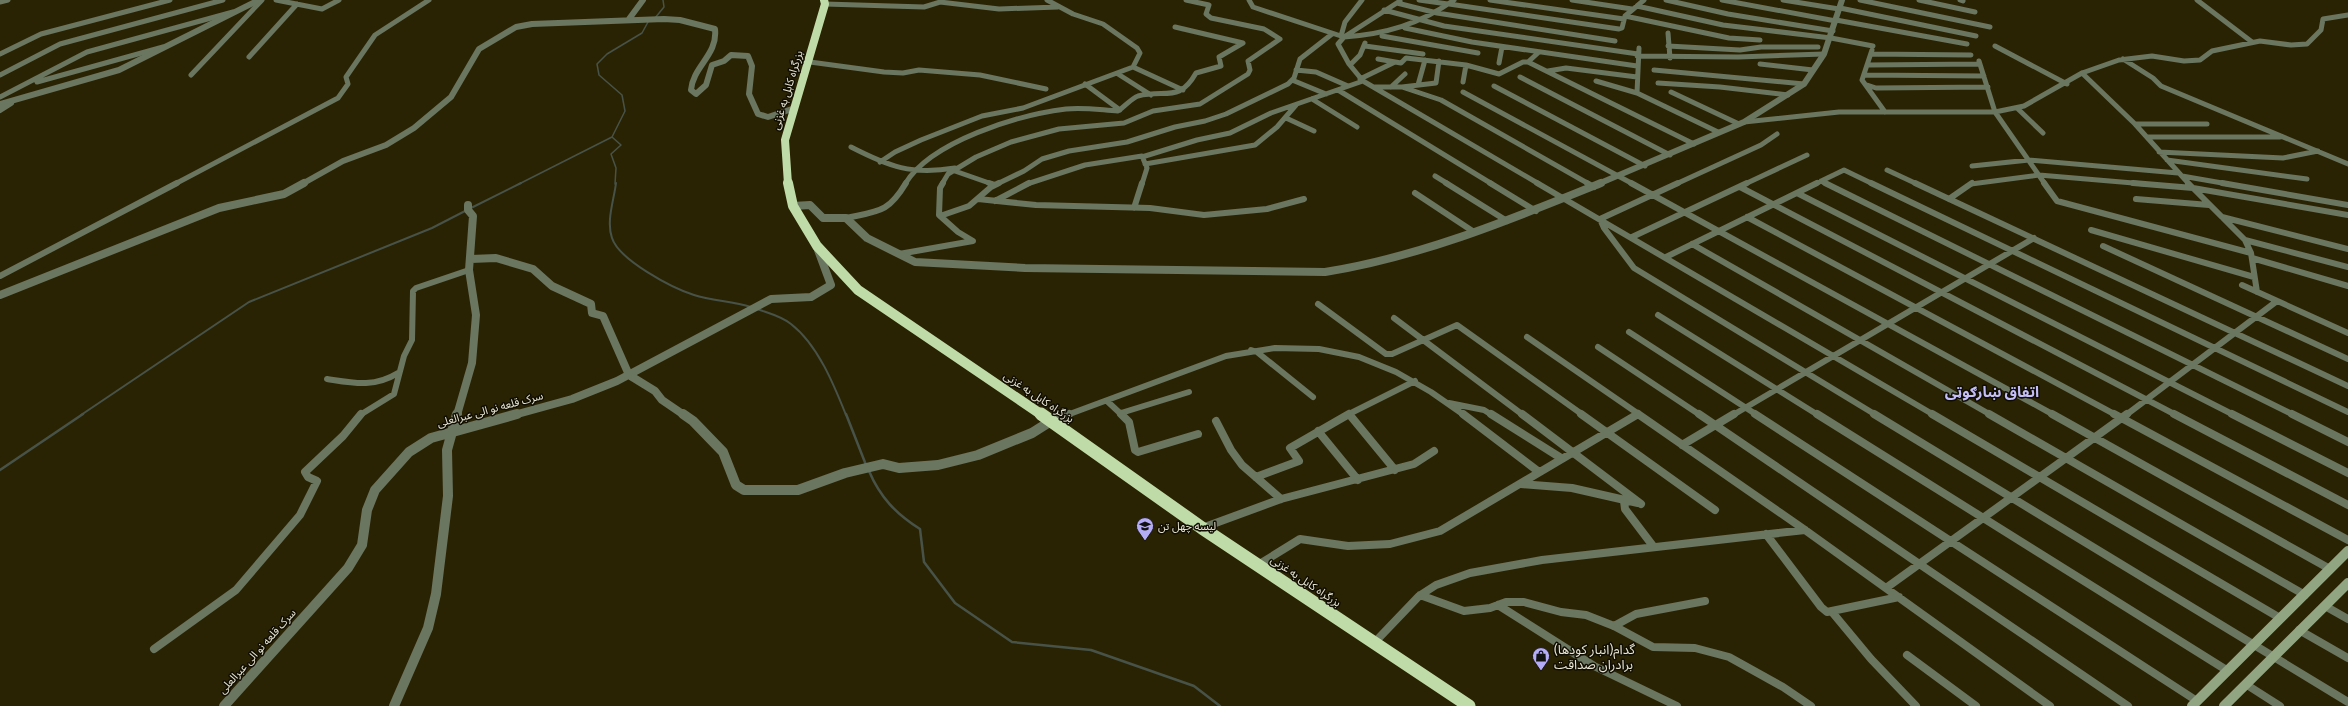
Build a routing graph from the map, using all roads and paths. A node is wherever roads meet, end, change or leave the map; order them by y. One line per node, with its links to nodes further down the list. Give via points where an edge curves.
1 (8, 0): 26 (street)
2 (170, 0): 69 (street, via 41,34)
3 (223, 0): 98 (street, via 60,44)
4 (260, 0): 34 (street); 99 (street)
5 (276, 0): 27 (street)
6 (339, 0): 27 (street, via 322,9)
7 (429, 0): 221 (street, via 375,35 346,77 348,84 338,98)
8 (643, 0): 40 (street)
9 (1047, 0): 31 (street)
10 (1186, 0): 166 (street, via 1209,5 1206,14 1212,19 1253,27 1280,39 1248,61 1248,74 1200,104 1152,111 1124,123 1059,129 1011,142)
11 (1249, 0): 48 (street, via 1253,7 1280,14)
12 (1362, 0): 50 (street, via 1345,22)
13 (1419, 0): 30 (street)
14 (1454, 0): 30 (street)
15 (1490, 0): 39 (street)
16 (1572, 0): 32 (street)
17 (1633, 0): 25 (street)
18 (1666, 0): 46 (street, via 1728,14)
19 (1722, 0): 41 (street)
20 (1783, 0): 33 (street)
21 (1842, 0): 33 (street)
22 (1860, 0): 44 (street)
23 (1919, 0): 36 (street)
24 (2197, 0): 56 (street)
25 (1643, 1): 32 (street)
26 (0, 2)
27 (296, 2): 74 (street)
28 (825, 2): 31 (street, via 924,7 940,2 999,9); 80 (highway, بزرگراه کابل به غزنی)
29 (1399, 2): 35 (street); 37 (street)
30 (1448, 4): 37 (street); 39 (street, via 1619,29 1622,28)
31 (1059, 6): 89 (street, via 1073,14 1103,24 1137,48 1140,53)
32 (1634, 7): 39 (street); 53 (street, via 1723,25)
33 (1840, 9): 41 (street); 51 (street)
34 (238, 10): 60 (street); 114 (street, via 87,52)
35 (1384, 10): 42 (street); 50 (street)
36 (1975, 12)
37 (1437, 13): 42 (street); 55 (street)
38 (2348, 15): 56 (street, via 2323,19 2321,30 2307,44)
39 (1624, 17): 54 (street, via 1729,38)
40 (629, 19): 135 (street, via 680,20 716,29 718,38 713,52 698,69 691,83 691,90 696,94 709,82 712,65 724,61 730,55 748,56 752,66 749,94 758,114 768,117); 228 (street, via 516,27 479,49 450,98 414,128 386,146 343,161 284,194 219,208)
41 (1836, 20): 46 (street); 59 (street)
42 (1421, 21): 45 (street); 72 (street)
43 (1175, 27): 122 (street, via 1244,43 1219,57 1221,66 1196,73 1192,82)
44 (1990, 27)
45 (1405, 28): 49 (street); 57 (street)
46 (1833, 31): 53 (street)
47 (1668, 32): 62 (street)
48 (1332, 34): 50 (street); 91 (street, via 1300,58)
49 (1378, 35): 52 (street); 58 (street)
50 (1342, 36): 52 (street); 85 (street, via 1338,44)
51 (1976, 36)
52 (1365, 37): 61 (street)
53 (1831, 38): 70 (street); 71 (street, via 1874,45)
54 (1760, 40)
55 (1615, 41)
56 (2252, 42): 78 (street, via 2212,50 2200,60 2184,61 2152,56)
57 (1482, 43): 65 (street); 68 (street)
58 (1428, 44): 68 (street); 75 (street)
59 (1967, 44)
60 (167, 45): 114 (street); 131 (street, via 119,70)
61 (1365, 46): 75 (street); 85 (street)
62 (1668, 46): 63 (street, via 1740,50); 76 (street)
63 (1818, 46)
64 (1994, 46): 111 (street)
65 (1502, 47): 67 (street); 83 (street)
66 (1639, 48): 72 (street)
67 (1539, 52): 82 (street); 88 (street)
68 (1478, 53): 90 (street)
69 (0, 54)
70 (1824, 54): 76 (street); 93 (street)
71 (1872, 54): 73 (street); 87 (street)
72 (1637, 55): 76 (street); 88 (street)
73 (1972, 55)
74 (249, 57)
75 (1422, 58): 79 (street); 81 (street, via 1406,58 1402,63); 112 (street)
76 (1670, 58)
77 (1378, 59): 81 (street)
78 (2123, 59): 95 (street); 151 (street, via 2161,86)
79 (1439, 61): 86 (street); 112 (street, via 1437,82)
80 (810, 62): 121 (street, via 884,72 903,73 919,70 980,75); 135 (highway, بزرگراه کابل به غزنی)
81 (1395, 62): 105 (street)
82 (1528, 62): 90 (street, via 1499,74); 94 (street)
83 (1499, 63)
84 (1760, 64): 93 (street)
85 (1350, 65): 105 (street)
86 (1466, 65): 90 (street); 107 (street)
87 (1868, 65): 100 (street); 101 (street, via 1980,63)
88 (1637, 66): 103 (street)
89 (1133, 67): 96 (street); 122 (street)
90 (1474, 67)
91 (1296, 70): 104 (street); 115 (street, via 1316,72)
92 (1654, 70): 110 (street)
93 (1813, 70): 110 (street)
94 (1548, 71): 103 (street, via 1566,68); 152 (street)
95 (2082, 73): 111 (street); 143 (street)
96 (1118, 74): 109 (street); 128 (street)
97 (1405, 74): 118 (street)
98 (0, 75)
99 (190, 75)
100 (1864, 76): 101 (street); 113 (street, via 1862,80)
101 (1984, 76): 120 (street)
102 (1520, 77): 156 (street)
103 (1637, 77): 125 (street)
104 (1292, 80): 127 (street); 175 (street, via 1283,87 1210,120 1175,127 1127,142 1069,151 1042,159)
105 (1361, 80): 115 (street); 117 (street)
106 (1596, 81): 125 (street)
107 (1463, 82)
108 (1658, 83): 129 (street)
109 (1085, 84): 138 (street); 161 (street, via 1030,106 982,116 954,126 895,152)
110 (1804, 84): 129 (street)
111 (2066, 84): 136 (street)
112 (1418, 85): 119 (street)
113 (1867, 85): 120 (street, via 1876,88); 139 (street)
114 (22, 86): 130 (street)
115 (1348, 86): 123 (street)
116 (1494, 86): 164 (street)
117 (1374, 87): 118 (street); 182 (street)
118 (1391, 87): 119 (street)
119 (1402, 87): 176 (street, via 1441,100)
120 (1988, 87): 140 (street)
121 (1046, 89)
122 (1183, 90): 128 (street)
123 (1338, 90): 127 (street); 194 (street)
124 (1463, 92): 172 (street)
125 (1637, 92): 147 (street)
126 (1672, 92): 142 (street)
127 (1326, 94): 132 (street)
128 (1151, 95): 138 (street, via 1132,98)
129 (1788, 95): 142 (street)
130 (0, 97)
131 (17, 99): 133 (street); 137 (street)
132 (1312, 99): 134 (street); 145 (street)
133 (0, 104)
134 (1297, 104): 141 (street); 158 (street, via 1271,113 1230,134 1193,141)
135 (795, 108): 192 (highway, بزرگراه کابل به غزنی, via 785,140 788,187)
136 (2017, 108): 140 (street); 148 (street)
137 (0, 110)
138 (1120, 110): 167 (street, via 1068,108 1001,125 932,156)
139 (1885, 112): 140 (street); 142 (street, via 1839,112)
140 (1995, 112): 159 (street)
141 (1286, 118): 146 (street); 162 (street, via 1255,145)
142 (1741, 123): 147 (street)
143 (2135, 124): 144 (street); 150 (street)
144 (2207, 124)
145 (1357, 127)
146 (1314, 132)
147 (1718, 132): 152 (street)
148 (2043, 133)
149 (1777, 134): 181 (street, via 1761,145)
150 (2147, 137): 151 (street); 155 (street)
151 (2283, 137): 154 (street)
152 (1694, 144): 156 (street)
153 (851, 147): 161 (street)
154 (2318, 151): 155 (street, via 2283,158); 163 (street)
155 (2159, 152): 160 (street)
156 (1670, 155): 164 (street)
157 (1807, 155): 177 (street)
158 (1142, 157): 162 (street); 187 (street, via 1103,162 1040,178)
159 (2029, 160): 165 (street); 169 (street); 170 (street)
160 (2167, 160): 169 (street); 173 (street)
161 (880, 162): 167 (street)
162 (1145, 164): 193 (street, via 1146,175)
163 (2348, 164)
164 (1645, 166): 172 (street)
165 (1972, 166)
166 (954, 169): 167 (street, via 931,172); 175 (street); 197 (street, via 940,188)
167 (916, 170): 200 (street, via 895,201 883,210)
168 (1887, 170): 185 (street)
169 (2180, 174): 178 (street); 191 (street)
170 (2039, 175): 178 (street); 185 (street, via 1972,184); 215 (street, via 2057,201)
171 (1435, 176): 202 (street)
172 (1620, 176): 176 (street); 181 (street)
173 (2307, 179)
174 (1821, 181): 180 (street); 213 (street, via 1844,170); 218 (street)
175 (995, 185): 183 (street)
176 (1594, 187): 182 (street)
177 (1740, 187): 189 (street); 195 (street)
178 (2193, 188): 190 (street); 196 (street)
179 (1415, 193): 205 (street)
180 (1797, 193): 189 (street); 223 (street)
181 (1654, 194): 195 (street); 201 (street)
182 (1566, 198): 194 (street); 201 (street)
183 (978, 199): 187 (street); 197 (street, via 958,211)
184 (1304, 199): 193 (street, via 1280,207 1216,214)
185 (1949, 199): 207 (street)
186 (2136, 199): 190 (street)
187 (995, 201): 193 (street, via 1044,206)
188 (468, 205): 217 (street, via 472,216)
189 (1773, 205): 198 (street); 227 (street)
190 (2209, 205): 199 (street)
191 (2348, 205)
192 (793, 206): 200 (street, via 810,205 823,218); 210 (highway, بزرگراه کابل به غزنی)
193 (1134, 208)
194 (1536, 211): 202 (street)
195 (1687, 212): 203 (street); 206 (street)
196 (2348, 215)
197 (940, 216): 214 (street, via 973,241)
198 (1747, 217): 203 (street); 231 (street)
199 (2222, 217): 208 (street); 212 (street)
200 (846, 218): 214 (street, via 867,238)
201 (1600, 219): 206 (street); 248 (street, via 1634,268)
202 (1507, 221): 205 (street)
203 (1720, 230): 209 (street); 235 (street)
204 (2091, 230): 222 (street)
205 (1474, 232): 214 (street, via 1369,265 1325,272 1025,268 915,262)
206 (1632, 237): 216 (street)
207 (2034, 238): 213 (street); 237 (street)
208 (2245, 240): 215 (street); 219 (street)
209 (1692, 244): 216 (street); 241 (street)
210 (817, 246): 250 (street, سرک قلعه نو الی عبرالعلی, via 831,285 819,294 771,299); 267 (highway, بزرگراه کابل به غزنی, via 858,290)
211 (2104, 246): 233 (street)
212 (2348, 249)
213 (2012, 251): 218 (street); 243 (street)
214 (899, 254)
215 (2251, 256): 222 (street); 225 (street)
216 (1666, 257): 245 (street)
217 (471, 259): 220 (street); 250 (street, via 496,258 533,269 552,286 591,304 592,313 604,316)
218 (1989, 264): 223 (street); 247 (street)
219 (2348, 267)
220 (469, 270): 249 (street, via 413,291 412,340); 272 (street, via 476,315 472,363)
221 (0, 276)
222 (2254, 277): 226 (street)
223 (1965, 278): 227 (street); 253 (street)
224 (2242, 285): 226 (street)
225 (2348, 286)
226 (2256, 292): 229 (street)
227 (1940, 293): 231 (street); 258 (street)
228 (0, 295)
229 (2277, 301): 233 (street); 238 (street)
230 (1318, 304): 240 (street, via 1386,354 1392,354)
231 (1915, 308): 235 (street); 266 (street)
232 (1658, 315): 255 (street)
233 (2256, 316): 237 (street); 246 (street)
234 (1394, 318): 240 (street)
235 (1889, 323): 241 (street); 274 (street)
236 (1629, 332): 261 (street)
237 (2234, 332): 243 (street); 254 (street)
238 (2348, 333)
239 (1527, 337): 265 (street)
240 (1422, 340): 271 (street, via 1457,325); 278 (street)
241 (1860, 340): 245 (street); 279 (street)
242 (1598, 347): 269 (street)
243 (2214, 348): 247 (street); 262 (street)
244 (1251, 350): 252 (street, via 1301,347 1338,350 1381,364); 257 (street, via 1257,352); 259 (street, via 1226,356)
245 (1833, 356): 248 (street); 285 (street)
246 (2348, 359)
247 (2192, 364): 253 (street); 275 (street)
248 (1805, 372): 255 (street); 288 (street)
249 (398, 373): 251 (street, via 384,383 364,385); 319 (street, via 394,394 363,412 343,436 305,472 308,477 317,481 300,515 236,590)
250 (629, 375): 267 (street, via 655,391 662,400 693,421 722,452 736,485 744,490 798,490 844,473 883,464 899,468 916,468 978,455 1032,433); 272 (street, سرک قلعه نو الی عبرالعلی, via 572,399)
251 (327, 379)
252 (1415, 381): 260 (street); 264 (street)
253 (2168, 382): 258 (street); 283 (street)
254 (2348, 386)
255 (1776, 389): 261 (street); 293 (street)
256 (1190, 392): 263 (street)
257 (1312, 397)
258 (2146, 399): 266 (street); 291 (street)
259 (1107, 401): 263 (street); 267 (street)
260 (1447, 403): 280 (street, via 1484,410); 282 (street)
261 (1745, 407): 269 (street); 298 (street)
262 (2348, 412)
263 (1121, 413): 273 (street, via 1130,422 1129,429 1135,450 1138,452)
264 (1349, 414): 270 (street); 281 (street)
265 (1638, 414): 271 (street); 276 (street)
266 (2122, 418): 274 (street); 297 (street)
267 (1051, 421): 294 (highway, بزرگراه کابل به غزنی)
268 (1216, 421): 284 (street, via 1242,465)
269 (1715, 424): 276 (street); 301 (street)
270 (1318, 431): 284 (street, via 1290,449 1299,461); 286 (street)
271 (1605, 431): 278 (street); 292 (street)
272 (451, 432): 327 (street, سرک قلعه نو الی عبرالعلی, via 431,438 408,452 375,490 367,510 362,544 348,568); 328 (street, via 447,450 448,496 436,594 428,628 408,680)
273 (1198, 434)
274 (2094, 438): 279 (street); 303 (street)
275 (2348, 442)
276 (1682, 445): 295 (street)
277 (1434, 451): 281 (street, via 1414,464)
278 (1572, 452): 280 (street); 290 (street, via 1640,504)
279 (2067, 457): 285 (street); 307 (street)
280 (1561, 458): 282 (street)
281 (1395, 470): 286 (street)
282 (1539, 472): 287 (street)
283 (2348, 473)
284 (1256, 476): 289 (street)
285 (2041, 477): 288 (street); 313 (street)
286 (1358, 480): 289 (street)
287 (1520, 484): 290 (street, via 1572,488); 302 (street, via 1440,531 1390,544 1348,546 1300,539)
288 (2011, 498): 293 (street); 318 (street)
289 (1281, 499): 294 (street)
290 (1624, 501): 299 (street, via 1625,509)
291 (2348, 506)
292 (1715, 510)
293 (1983, 518): 298 (street); 323 (street)
294 (1202, 528): 302 (highway, بزرگراه کابل به غزنی)
295 (1805, 530): 296 (street); 305 (street)
296 (1766, 534): 299 (street); 312 (street, via 1821,607 1827,612)
297 (2348, 540)
298 (1951, 541): 301 (street); 326 (street)
299 (1654, 546): 306 (street, via 1537,561 1478,572 1435,585)
300 (2348, 551): 303 (main road)
301 (1919, 564): 305 (street); 335 (street)
302 (1258, 565): 317 (highway, بزرگراه کابل به غزنی)
303 (2330, 569): 307 (main road)
304 (2348, 583): 311 (main road)
305 (1886, 588): 308 (street)
306 (1420, 595): 310 (street, via 1464,611); 317 (street)
307 (2305, 595): 313 (main road)
308 (1899, 597): 312 (street); 334 (street)
309 (1704, 602): 315 (street, via 1636,614)
310 (1498, 605): 315 (street, via 1506,602 1524,602 1561,612 1586,615); 330 (street, via 1594,666)
311 (2325, 606): 314 (street); 316 (main road)
312 (1832, 612): 332 (street, via 1871,659)
313 (2280, 618): 318 (main road)
314 (2348, 619)
315 (1614, 626): 331 (street, via 1653,647 1695,648 1729,657)
316 (2300, 630): 321 (main road); 322 (street)
317 (1374, 643): 329 (highway, بزرگراه کابل به غزنی)
318 (2254, 645): 321 (street); 323 (main road)
319 (154, 648)
320 (1907, 655): 333 (street)
321 (2275, 658): 324 (main road); 325 (street)
322 (2348, 658)
323 (2228, 671): 326 (main road)
324 (2247, 685): 336 (main road); 337 (street)
325 (2348, 702)
326 (2195, 703)
327 (224, 706)
328 (394, 706)
329 (1469, 706)
330 (1677, 706)
331 (1811, 706)
332 (1916, 706)
333 (1976, 706)
334 (2050, 706)
335 (2128, 706)
336 (2224, 706)
337 (2280, 706)

